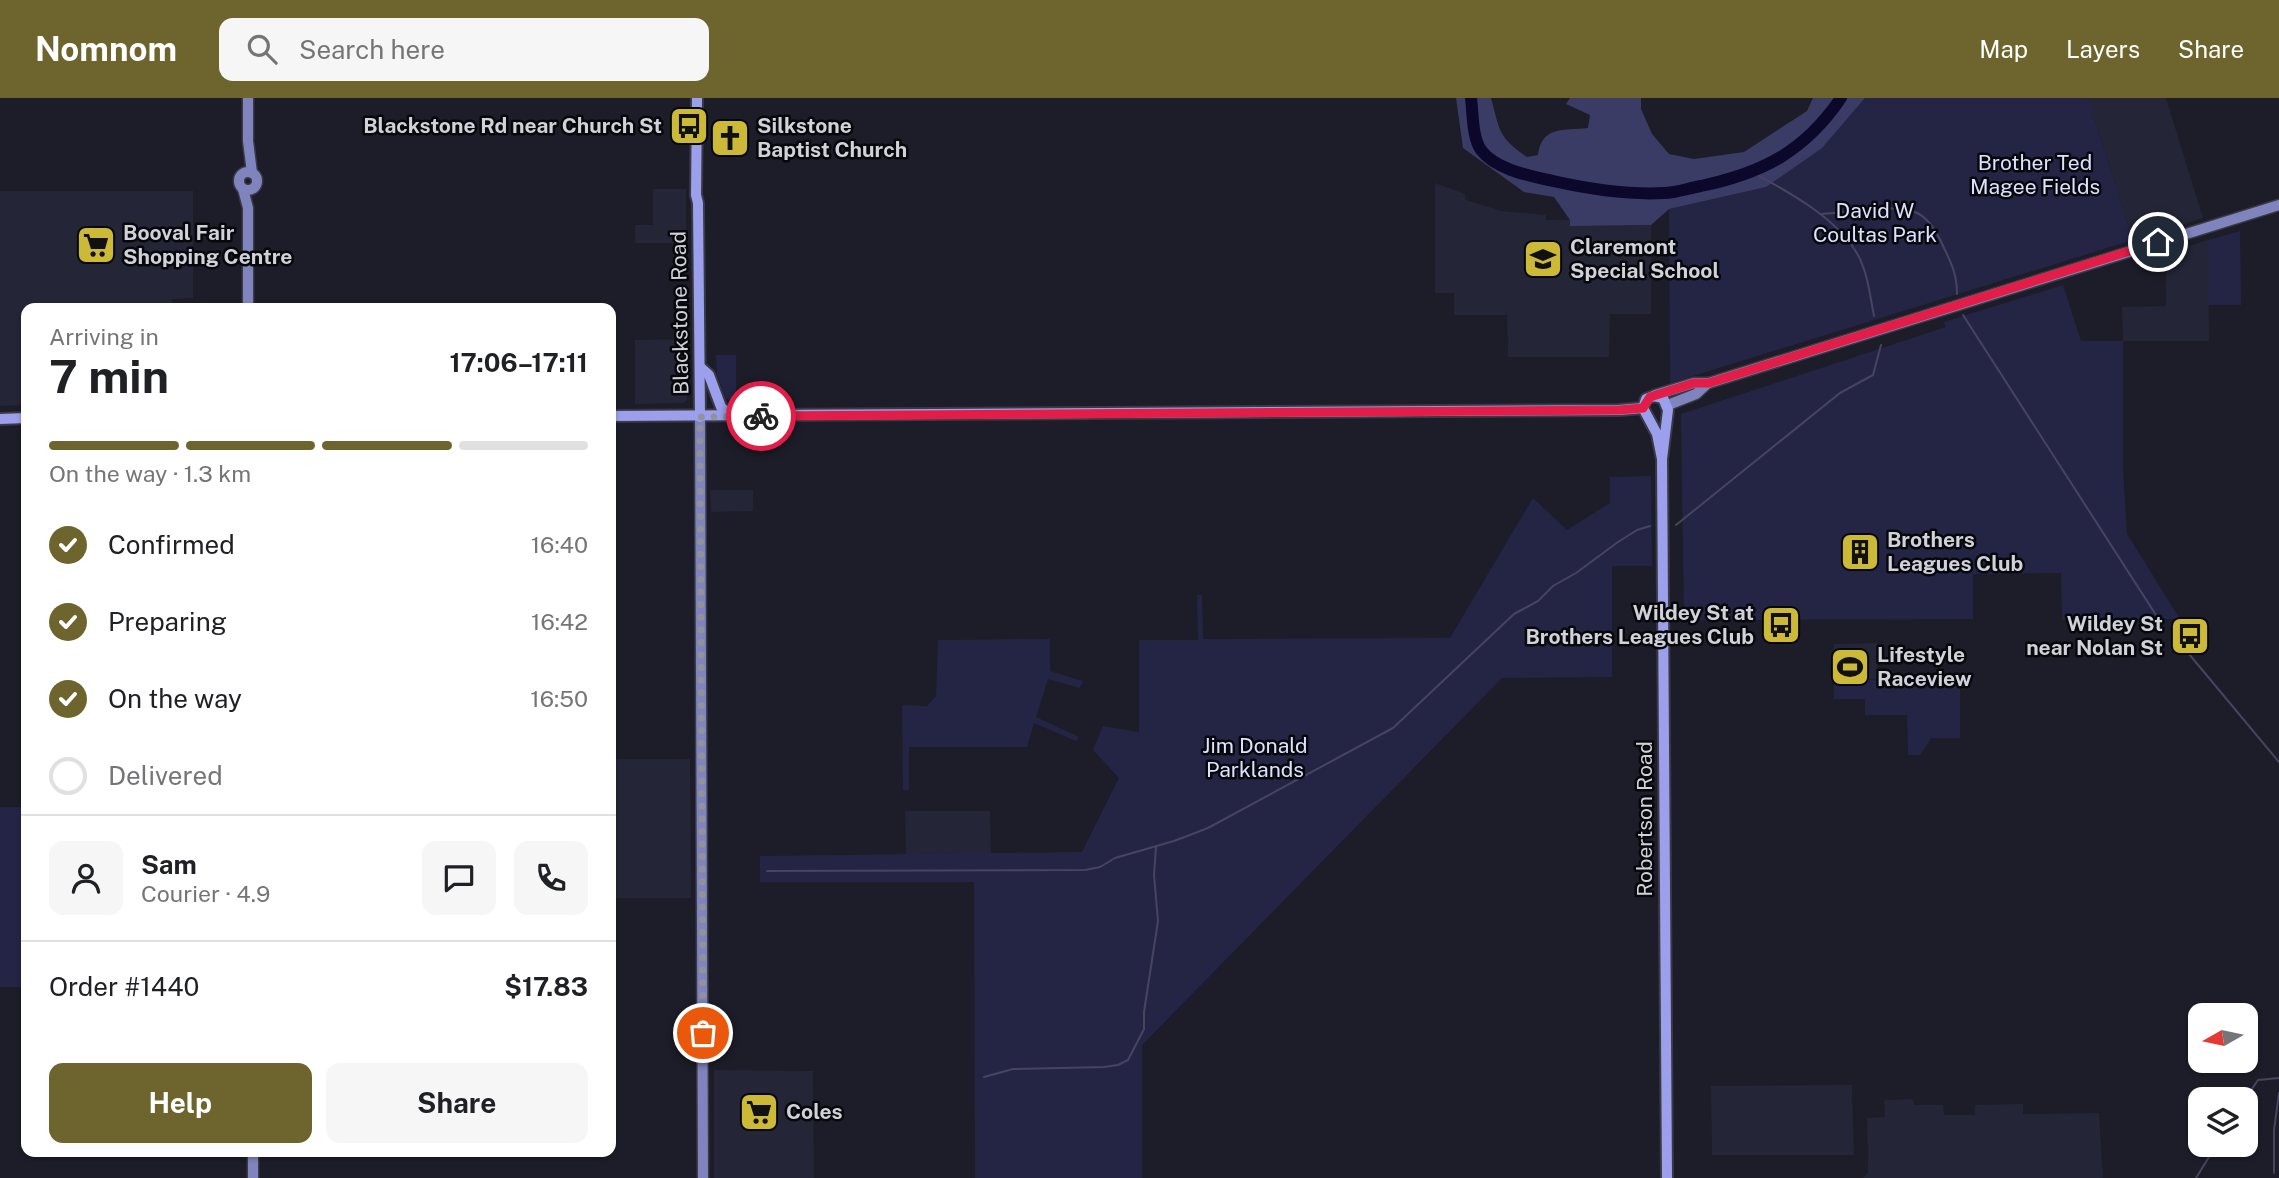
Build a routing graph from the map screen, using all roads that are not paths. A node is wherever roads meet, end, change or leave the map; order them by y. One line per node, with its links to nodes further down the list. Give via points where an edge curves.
1 (248, 98): 3 (main road)
2 (697, 98): 7 (main road, Blackstone Road)
3 (248, 173): 4 (main road, via 257,181); 4 (main road, via 239,182)
4 (248, 189): 6 (main road)
5 (2279, 205): 8 (main road)
6 (248, 303)
7 (700, 367): 13 (main road, via 709,375 721,407); 14 (main road, Blackstone Road)
8 (1709, 383): 9 (main road); 11 (main road)
9 (1654, 396): 10 (main road, via 1646,399); 11 (main road, via 1663,398)
10 (1643, 408): 13 (main road); 17 (main road)
11 (1667, 410): 17 (main road, via 1661,420); 18 (main road, Robertson Road)
12 (616, 416): 14 (main road)
13 (732, 416): 14 (main road)
14 (700, 417): 21 (main road, Blackstone Road)
15 (21, 418): 16 (main road)
16 (0, 419)
17 (1650, 419): 18 (main road, Robertson Road)
18 (1662, 459): 22 (main road, Robertson Road)
19 (253, 1157): 20 (main road)
20 (253, 1178)
21 (704, 1178)
22 (1667, 1178)

